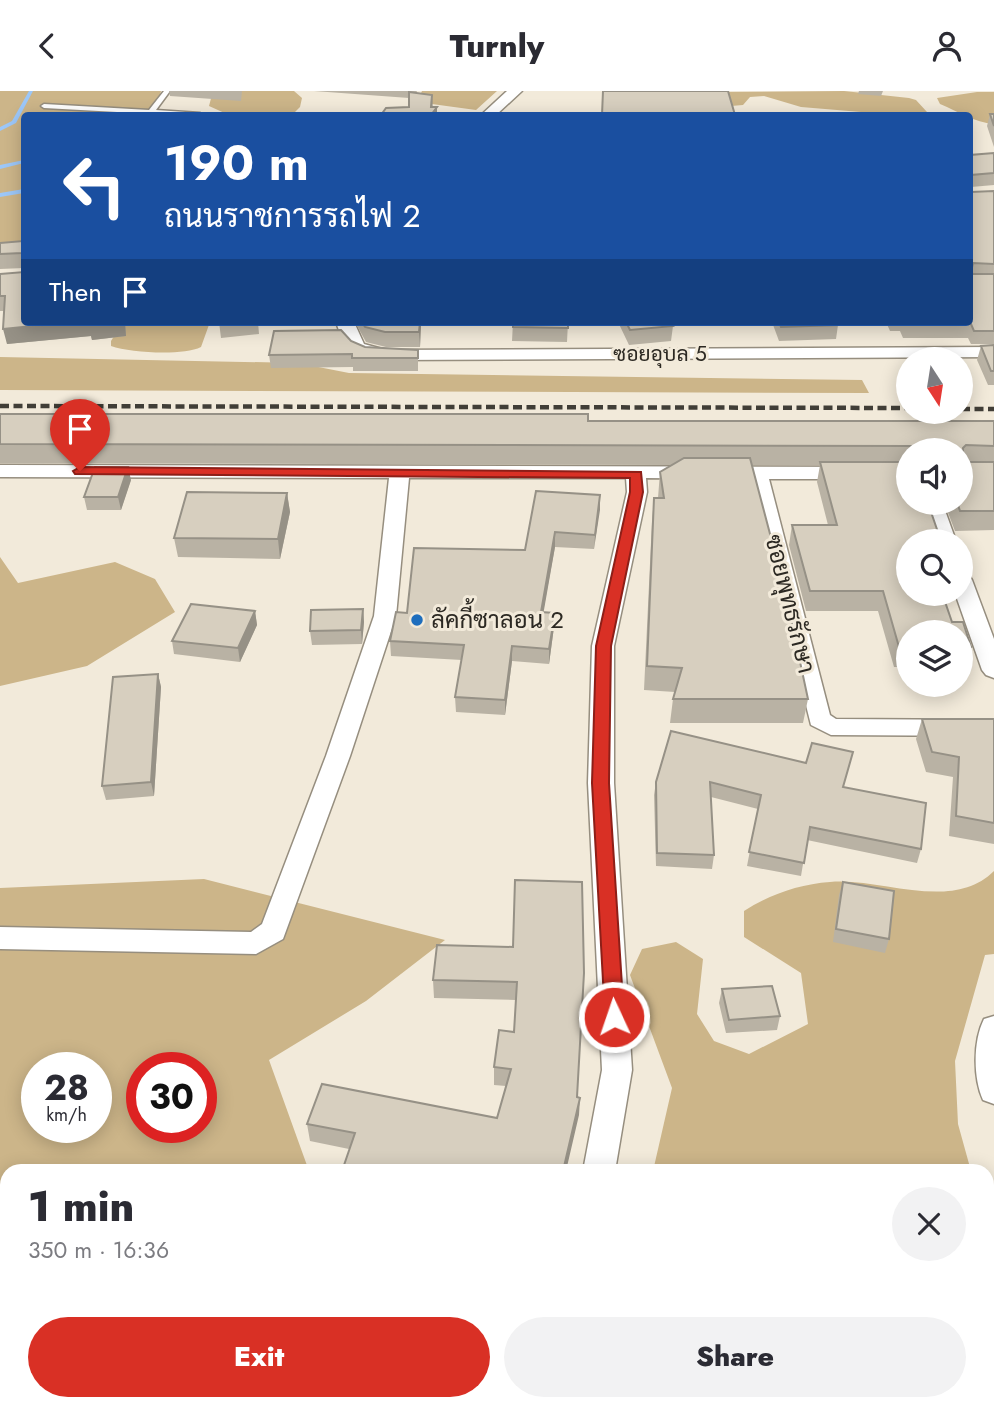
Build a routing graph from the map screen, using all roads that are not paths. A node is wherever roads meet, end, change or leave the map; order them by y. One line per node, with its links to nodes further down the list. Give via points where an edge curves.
1 (167, 91): 4 (lane)
2 (515, 91): 5 (street)
3 (44, 106): 4 (lane)
4 (151, 112)
5 (491, 112)
6 (346, 326): 7 (street, ซอยอุบล 5, via 359,350 386,355)
7 (994, 352)
8 (0, 471): 10 (street)
9 (896, 473): 11 (street)
10 (399, 474): 12 (street); 16 (street, via 385,616 273,931 256,943)
11 (758, 474): 12 (street); 15 (street, ซอยพุทธรักษา, via 819,719 831,727)
12 (636, 475): 19 (street, via 637,492 603,646 601,783 617,1070)
13 (971, 606): 14 (street)
14 (994, 670)
15 (994, 728)
16 (0, 938)
17 (994, 1028): 18 (street)
18 (994, 1091)
19 (600, 1164)

